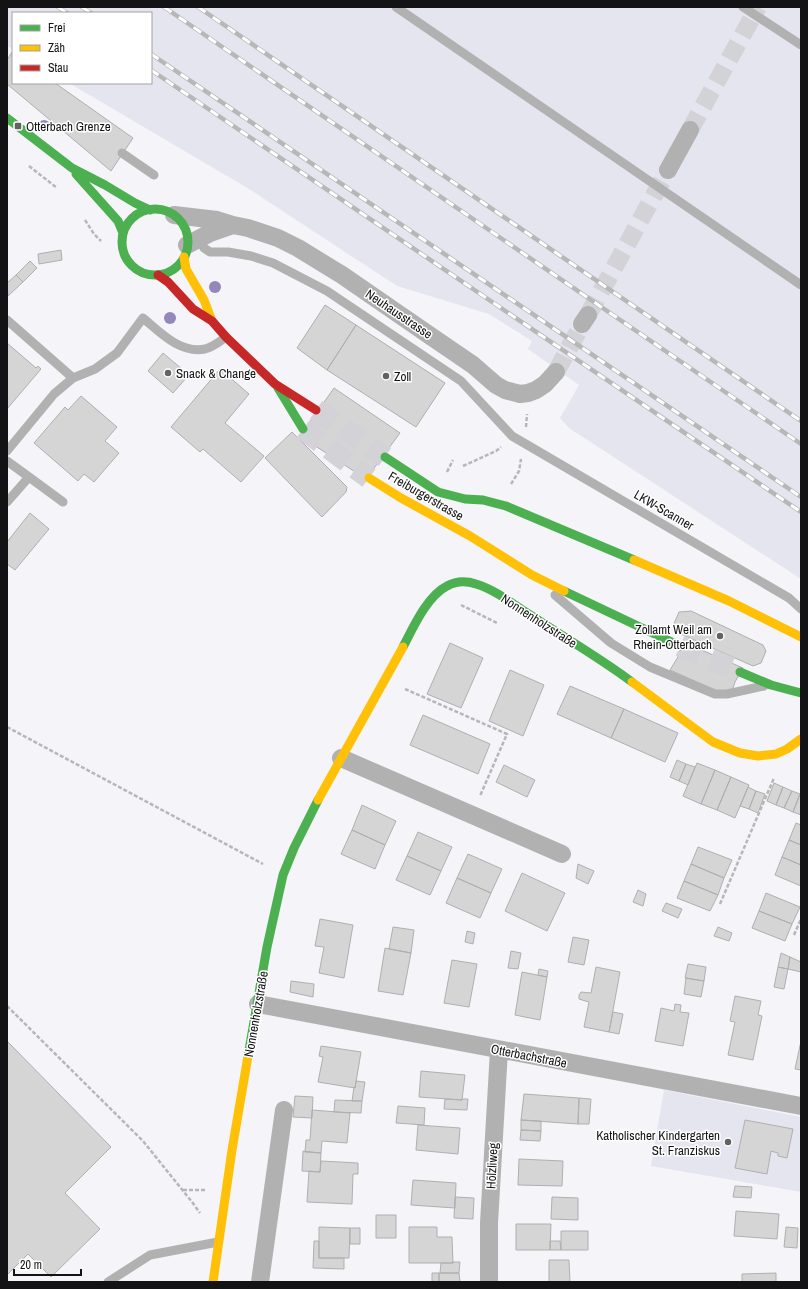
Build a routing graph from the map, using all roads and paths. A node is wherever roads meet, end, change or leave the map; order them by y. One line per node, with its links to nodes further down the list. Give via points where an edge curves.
1 (396, 7): 20 (lane)
2 (744, 7): 3 (lane)
3 (801, 45)
4 (7, 118): 8 (main road)
5 (690, 130): 9 (street)
6 (122, 153): 10 (lane)
7 (24, 162): 11 (path)
8 (72, 168): 12 (main road); 16 (main road, via 118,221)
9 (668, 170)
10 (154, 175)
11 (59, 189)
12 (150, 210): 13 (main road, via 166,211); 16 (main road, via 130,220)
13 (174, 215): 15 (street, Neuhausstrasse, via 217,220); 18 (main road, via 185,229)
14 (82, 216): 17 (path, via 94,234 104,243)
15 (233, 225): 18 (street, via 210,233); 24 (street, Neuhausstrasse, via 278,238 336,271)
16 (124, 233): 17 (main road)
17 (122, 245): 19 (main road, via 130,264 142,272)
18 (190, 247): 19 (main road, via 181,262 173,269); 22 (main road, via 186,269); 24 (lane, LKW-Scanner, via 204,248 210,252 251,256 273,263)
19 (158, 275): 22 (main road, via 193,309)
20 (801, 285)
21 (7, 320): 26 (lane)
22 (212, 320): 23 (main road)
23 (226, 337): 26 (lane, via 212,346 195,350 182,347 143,318 117,353 95,369); 27 (main road)
24 (426, 345): 25 (street, Neuhausstrasse, via 473,365 496,385 513,393 536,390); 39 (lane, LKW-Scanner, via 512,436 789,598)
25 (556, 372)
26 (73, 378): 30 (lane, via 54,394)
27 (275, 384): 28 (main road); 29 (main road)
28 (316, 410)
29 (303, 429)
30 (7, 452)
31 (385, 457): 37 (main road, Freiburgerstrasse)
32 (7, 461): 33 (lane)
33 (29, 477): 35 (lane); 36 (lane)
34 (369, 478): 37 (main road, Freiburgerstrasse)
35 (7, 502)
36 (63, 502)
37 (433, 503): 38 (main road, Freiburgerstrasse, via 470,536); 40 (main road, Freiburgerstrasse, via 466,498 500,504 694,586)
38 (532, 575): 41 (main road, Freiburgerstrasse); 44 (lane, via 611,643 650,667 715,694)
39 (801, 609)
40 (801, 637)
41 (680, 646)
42 (740, 672): 44 (main road)
43 (384, 680): 48 (main road, Nonnenholzstraße, via 432,598 446,586 454,583 477,584 566,637 713,742 748,756 774,755); 49 (main road, Nonnenholzstraße); 50 (path, via 506,734)
44 (771, 685): 45 (main road)
45 (801, 693)
46 (7, 728): 52 (path)
47 (801, 739): 48 (main road, Nonnenholzstraße)
48 (786, 750): 53 (path)
49 (341, 758): 50 (street); 52 (main road, Nonnenholzstraße, via 312,810)
50 (471, 815): 51 (street)
51 (562, 854)
52 (283, 875): 56 (main road, Nonnenholzstraße, via 267,947)
53 (720, 904)
54 (801, 919): 55 (path)
55 (794, 935)
56 (258, 1004): 58 (street, Otterbachstraße); 62 (main road, Nonnenholzstraße)
57 (7, 1006): 61 (path, via 143,1141)
58 (499, 1050): 59 (street, Otterbachstraße); 66 (street, Hölzliweg, via 489,1223)
59 (801, 1106)
60 (284, 1110): 65 (street)
61 (201, 1215)
62 (218, 1242): 63 (lane, via 150,1255); 64 (main road, Nonnenholzstraße)
63 (108, 1282)
64 (213, 1282)
65 (260, 1282)
66 (489, 1282)

